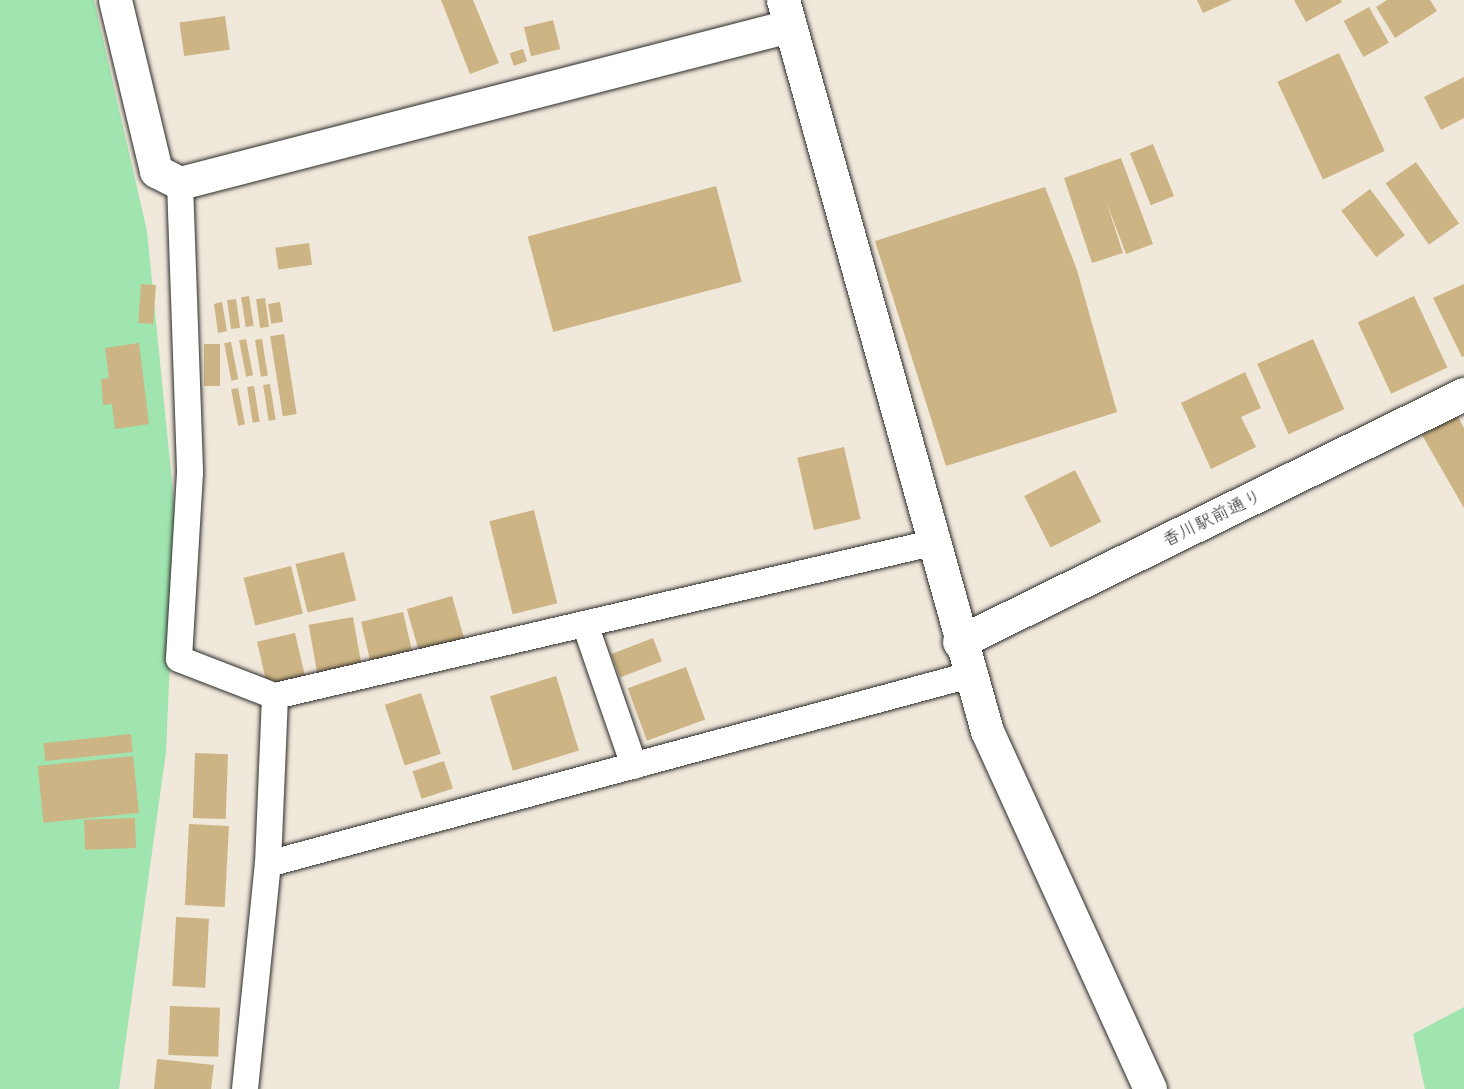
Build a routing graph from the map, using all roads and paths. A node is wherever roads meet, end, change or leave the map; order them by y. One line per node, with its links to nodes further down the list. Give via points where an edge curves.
1 (115, 0): 3 (street, via 156,171)
2 (786, 13): 3 (street); 5 (street)
3 (180, 183): 9 (lane, via 190,473 179,659)
4 (1464, 394): 7 (street, 香川駅前通り)
5 (932, 543): 6 (lane); 7 (street)
6 (586, 627): 9 (lane); 10 (lane)
7 (959, 642): 8 (street)
8 (970, 675): 10 (lane); 13 (street, via 987,731)
9 (274, 696): 11 (lane)
10 (634, 766): 11 (lane)
11 (268, 864): 12 (lane)
12 (245, 1089)
13 (1150, 1089)

